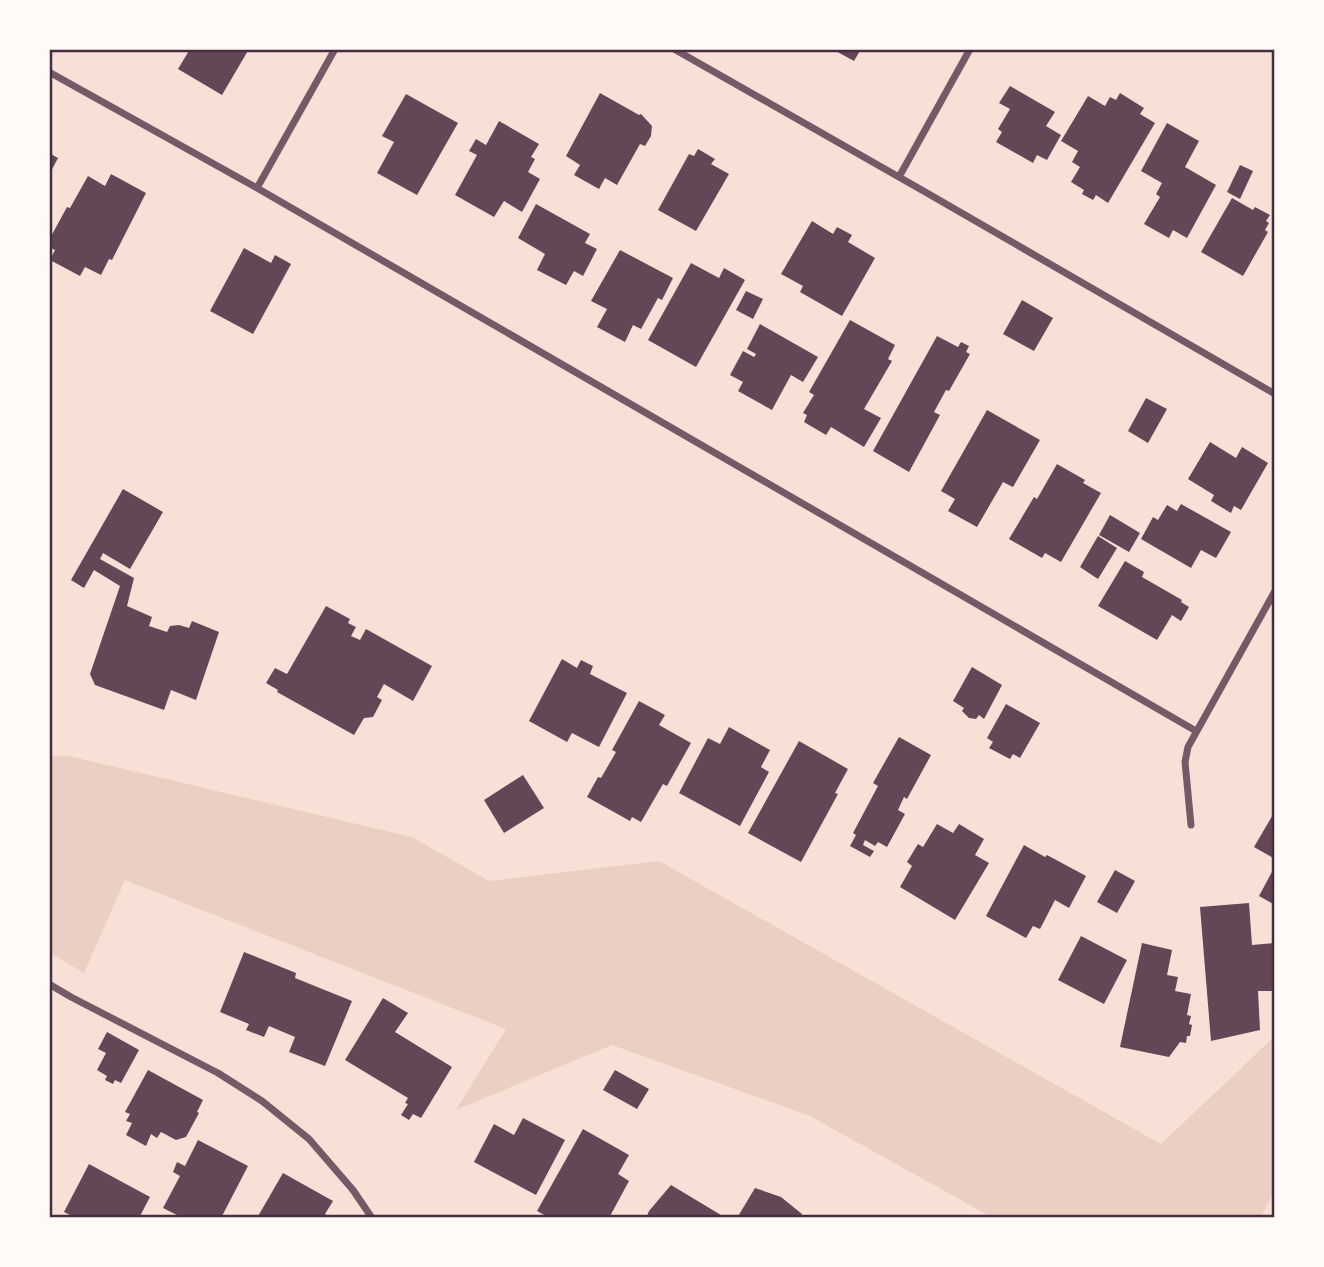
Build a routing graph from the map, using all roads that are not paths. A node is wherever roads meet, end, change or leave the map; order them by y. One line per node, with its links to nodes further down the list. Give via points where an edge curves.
1 (335, 49): 6 (street)
2 (674, 49): 5 (street)
3 (970, 49): 5 (street)
4 (49, 72): 6 (street)
5 (899, 177): 7 (street)
6 (257, 188): 9 (street)
7 (1275, 394)
8 (1275, 592): 9 (street)
9 (1196, 731): 10 (street, via 1185,762)
10 (1191, 824)
11 (49, 984): 12 (street, via 262,1101 309,1139)
12 (372, 1218)

